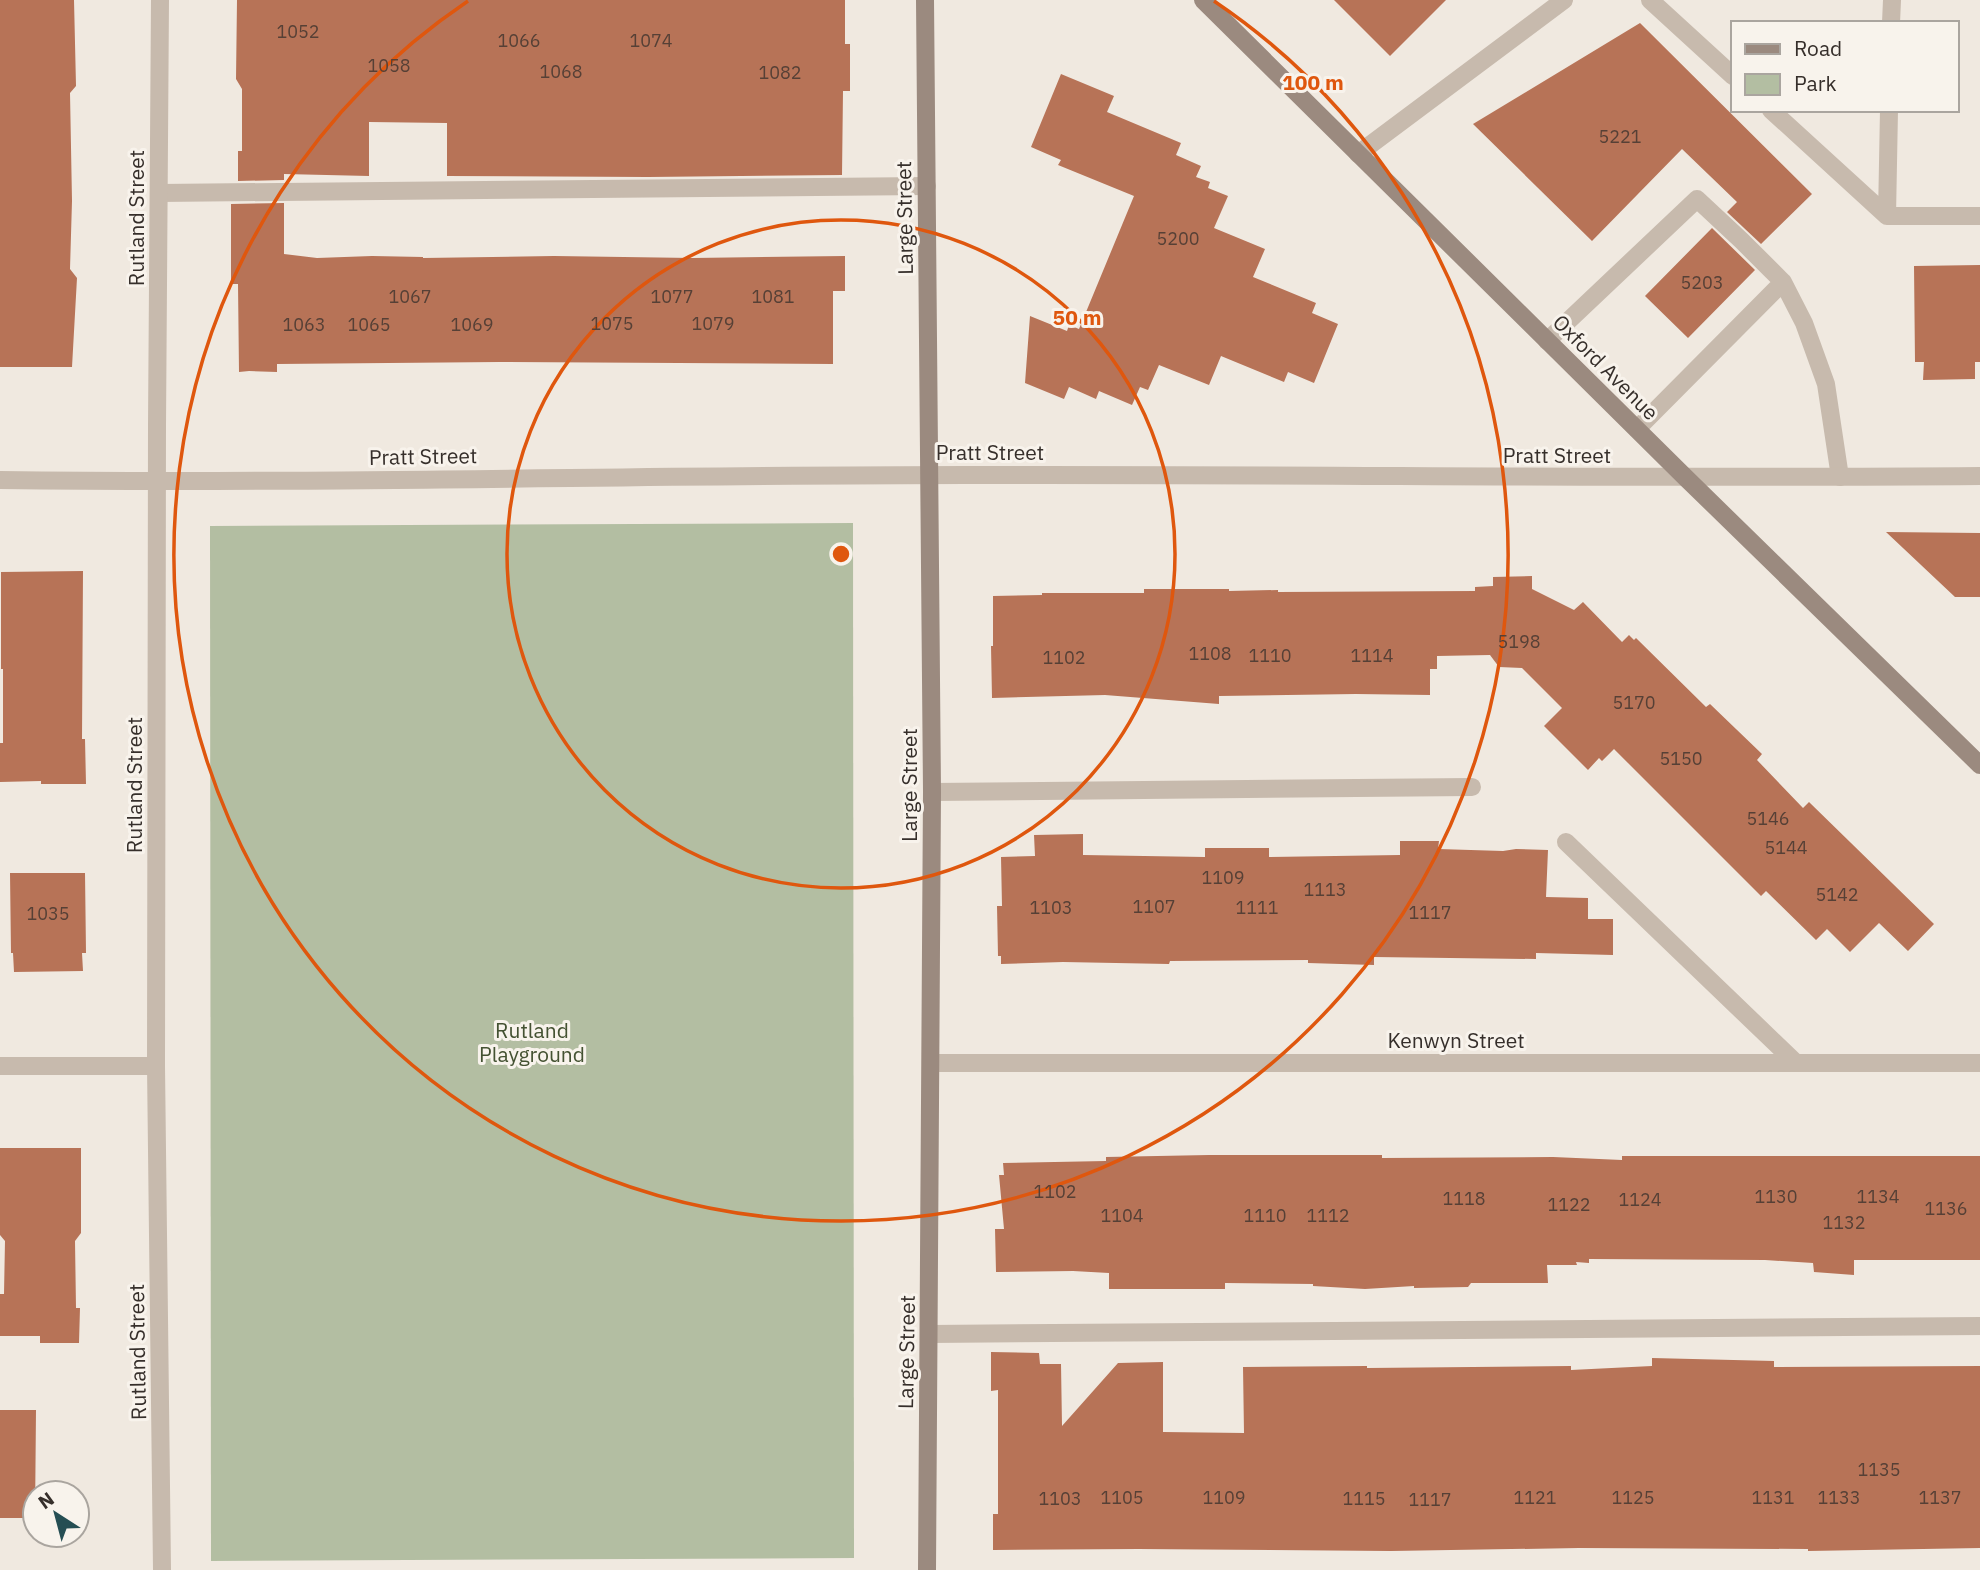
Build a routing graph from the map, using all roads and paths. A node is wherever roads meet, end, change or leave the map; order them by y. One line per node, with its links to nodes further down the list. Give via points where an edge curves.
1 (160, 0): 13 (street, Rutland Street)
2 (925, 0): 12 (street, Large Street)
3 (1203, 0): 11 (street, Oxford Avenue)
4 (1564, 0): 11 (street)
5 (1650, 0): 8 (street)
6 (1892, 0): 7 (street)
7 (1891, 21)
8 (1731, 74)
9 (1773, 112): 14 (street)
10 (1889, 112): 14 (street)
11 (1358, 154): 17 (street, Oxford Avenue)
12 (927, 186): 13 (street); 19 (street, Large Street)
13 (159, 193): 24 (street, Rutland Street)
14 (1887, 216): 15 (street)
15 (1980, 216)
16 (1783, 282): 17 (street, via 1697,199); 18 (street); 21 (street, via 1826,384)
17 (1547, 341): 18 (street, Oxford Avenue)
18 (1637, 429): 22 (street, Oxford Avenue)
19 (930, 475): 22 (street, Pratt Street); 24 (street, Pratt Street); 27 (street, Large Street)
20 (1980, 476): 21 (street, Pratt Street)
21 (1840, 477): 22 (street, Pratt Street)
22 (1686, 478): 25 (street, Oxford Avenue)
23 (0, 480): 24 (street, Pratt Street)
24 (158, 482): 33 (street, Rutland Street)
25 (1980, 765)
26 (1472, 787): 27 (street)
27 (932, 792): 29 (street, Large Street)
28 (1566, 842): 30 (street)
29 (932, 1063): 30 (street, Kenwyn Street); 35 (street, Large Street)
30 (1796, 1063): 31 (street, Kenwyn Street)
31 (1980, 1063)
32 (0, 1066): 33 (street)
33 (156, 1066): 36 (street, Rutland Street)
34 (1980, 1326): 35 (street)
35 (929, 1334): 37 (street, Large Street)
36 (162, 1570)
37 (927, 1570)

